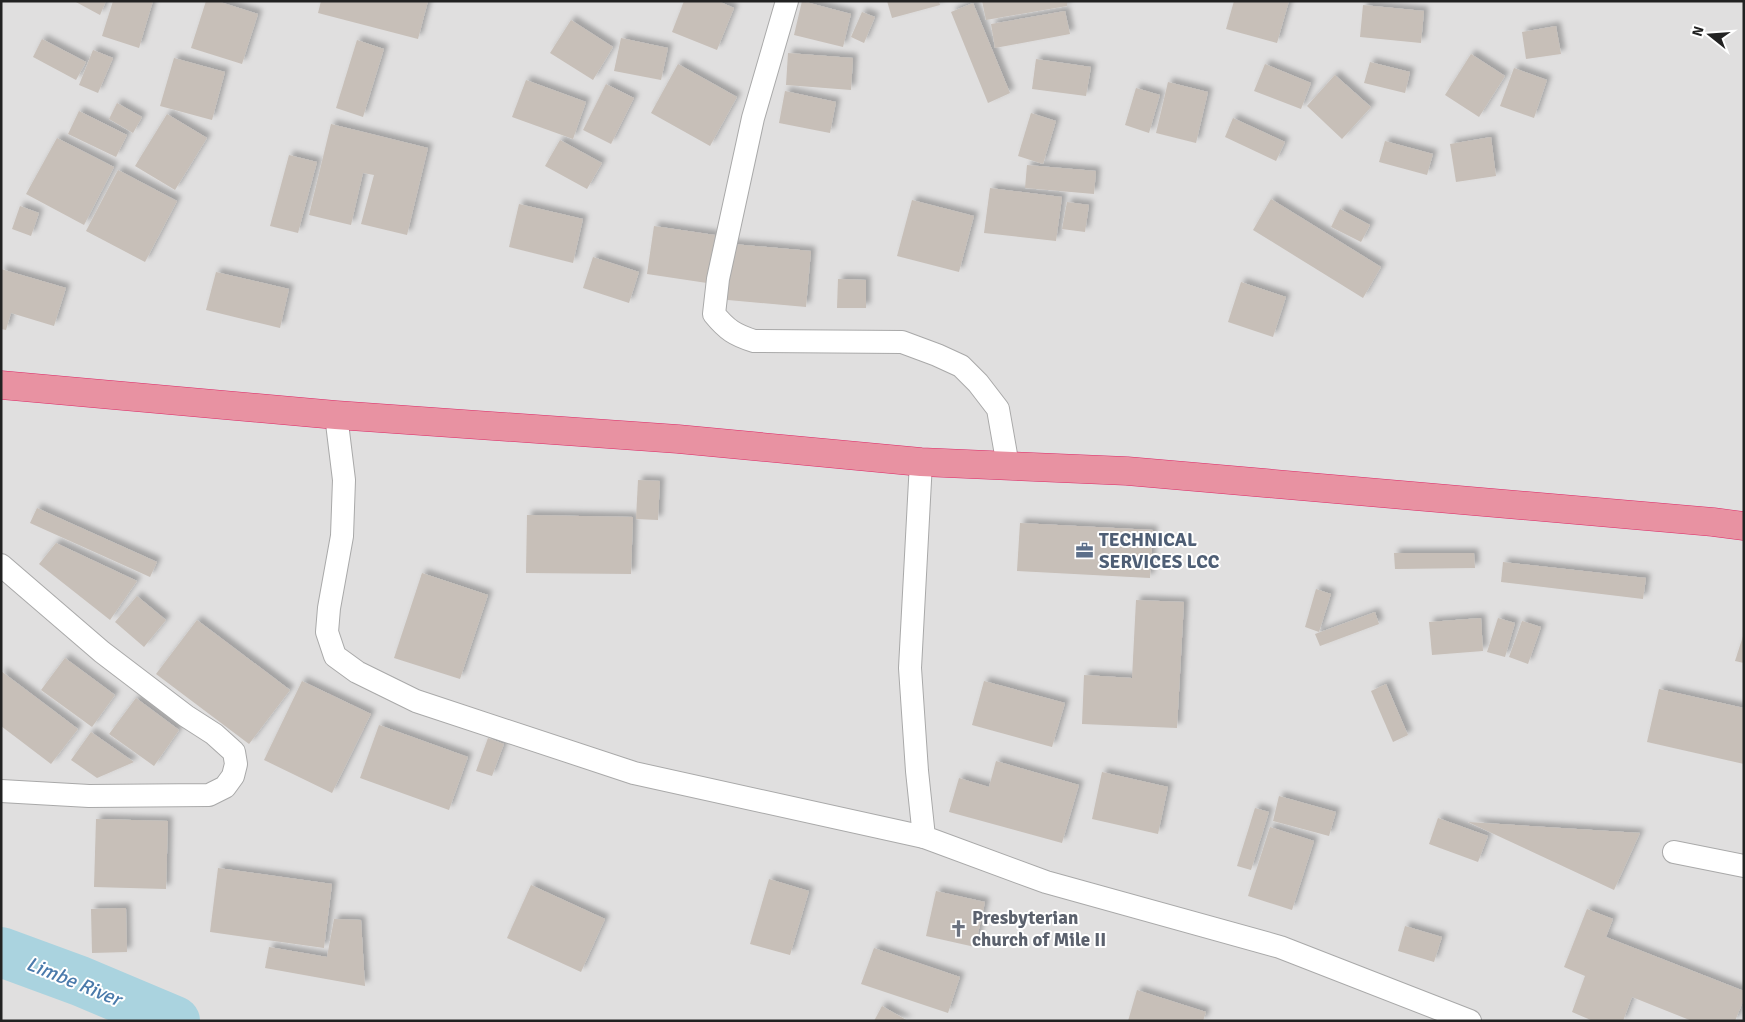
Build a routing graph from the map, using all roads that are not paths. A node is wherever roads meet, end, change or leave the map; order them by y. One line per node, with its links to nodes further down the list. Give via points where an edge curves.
1 (787, 1): 5 (street, via 753,118 718,279 714,314 736,335 754,341 902,342 961,366 998,409)
2 (1, 385): 3 (highway)
3 (336, 415): 4 (highway, via 678,439); 9 (street, via 344,480 342,536 327,632 335,656 357,672 416,701 634,773)
4 (921, 462): 5 (highway); 9 (street, via 910,668)
5 (1008, 466): 6 (highway, via 1128,471)
6 (1744, 526)
7 (1, 564): 8 (street, via 102,652 214,734 234,752 236,764 225,787 209,795 89,796)
8 (1, 791)
9 (924, 837): 12 (street, via 1046,882 1280,947)
10 (1674, 852): 11 (street)
11 (1744, 866)
12 (1470, 1021)

